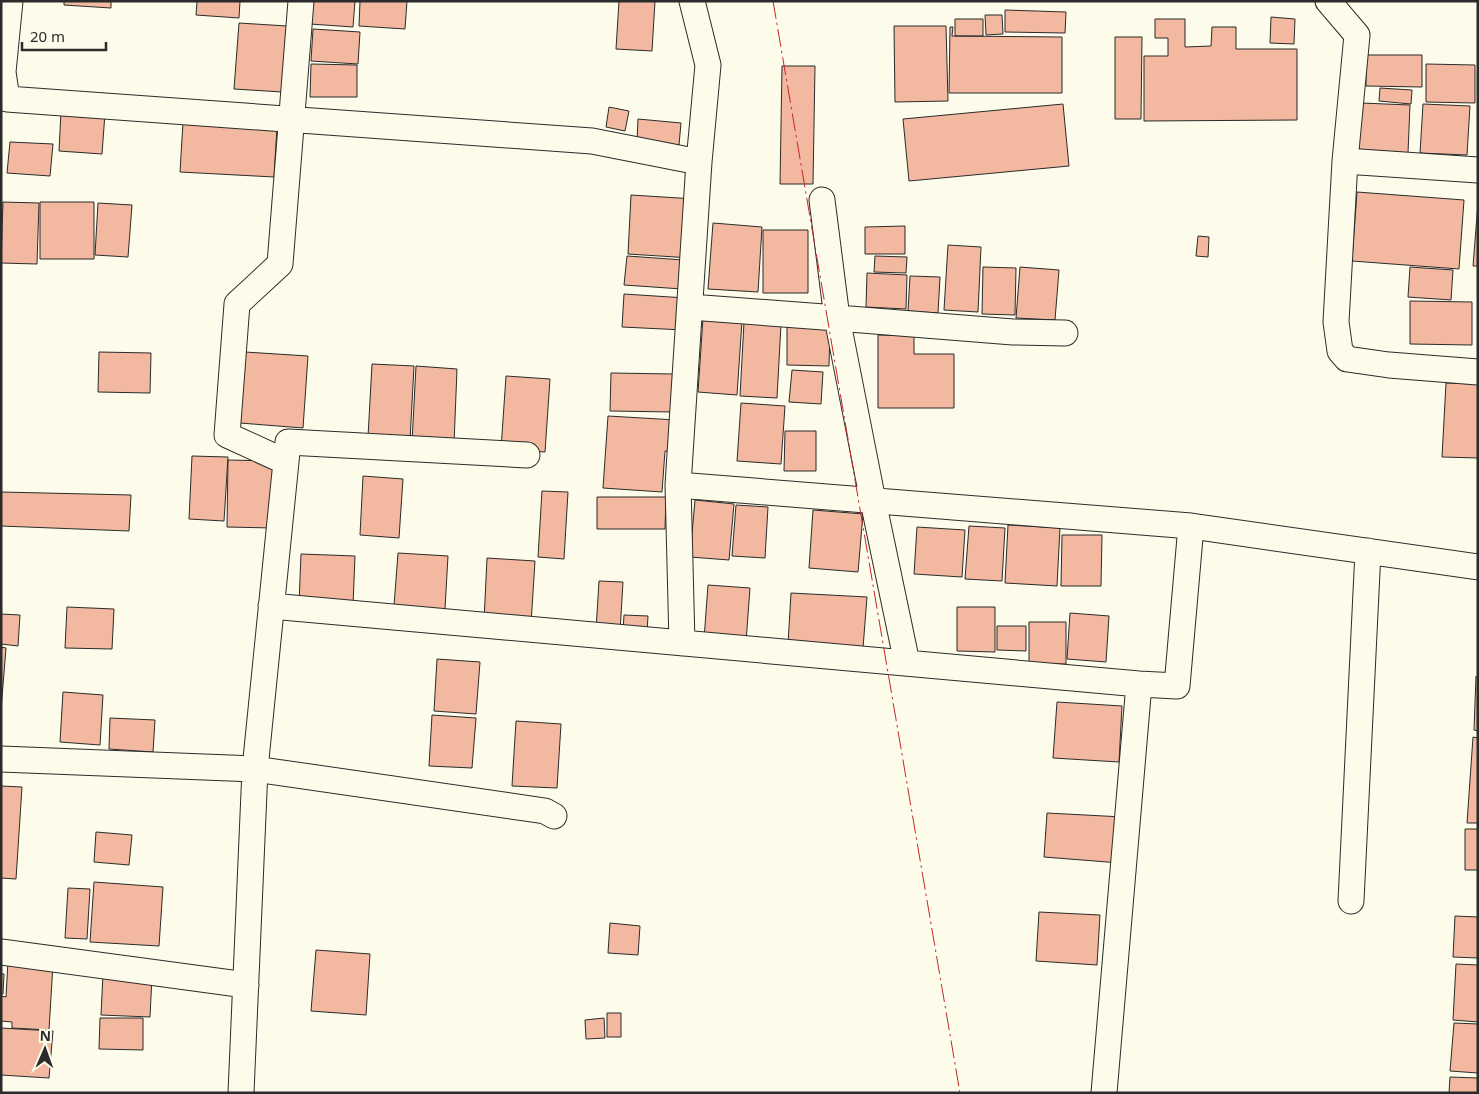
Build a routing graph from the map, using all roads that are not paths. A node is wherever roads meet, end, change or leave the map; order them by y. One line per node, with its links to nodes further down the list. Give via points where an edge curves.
1 (10, 1): 5 (street, via 2,72 7,99)
2 (301, 1): 5 (street)
3 (692, 1): 7 (street, via 708,65)
4 (1328, 1): 6 (street, via 1356,35)
5 (292, 119): 7 (street, via 592,141); 15 (street, via 280,264 237,304 227,435)
6 (1345, 161): 8 (street); 13 (street, via 1336,322 1340,351 1348,359)
7 (699, 162): 10 (street)
8 (1478, 170)
9 (822, 200): 11 (street)
10 (690, 307): 11 (street); 16 (street)
11 (838, 318): 12 (street); 17 (street)
12 (1065, 333)
13 (1478, 372)
14 (528, 455): 15 (street, via 288,442)
15 (286, 462): 21 (street)
16 (678, 485): 17 (street); 22 (street)
17 (873, 501): 18 (street); 23 (street)
18 (1191, 526): 19 (street); 24 (street, via 1177,686)
19 (1368, 551): 20 (street); 28 (street)
20 (1478, 567)
21 (271, 606): 22 (street); 26 (street)
22 (682, 643): 23 (street)
23 (907, 663): 24 (street)
24 (1139, 684): 32 (street)
25 (1, 759): 26 (street)
26 (255, 769): 27 (street, via 545,811); 30 (street)
27 (554, 816)
28 (1351, 901)
29 (1, 952): 30 (street)
30 (246, 985): 31 (street)
31 (241, 1093)
32 (1104, 1093)

